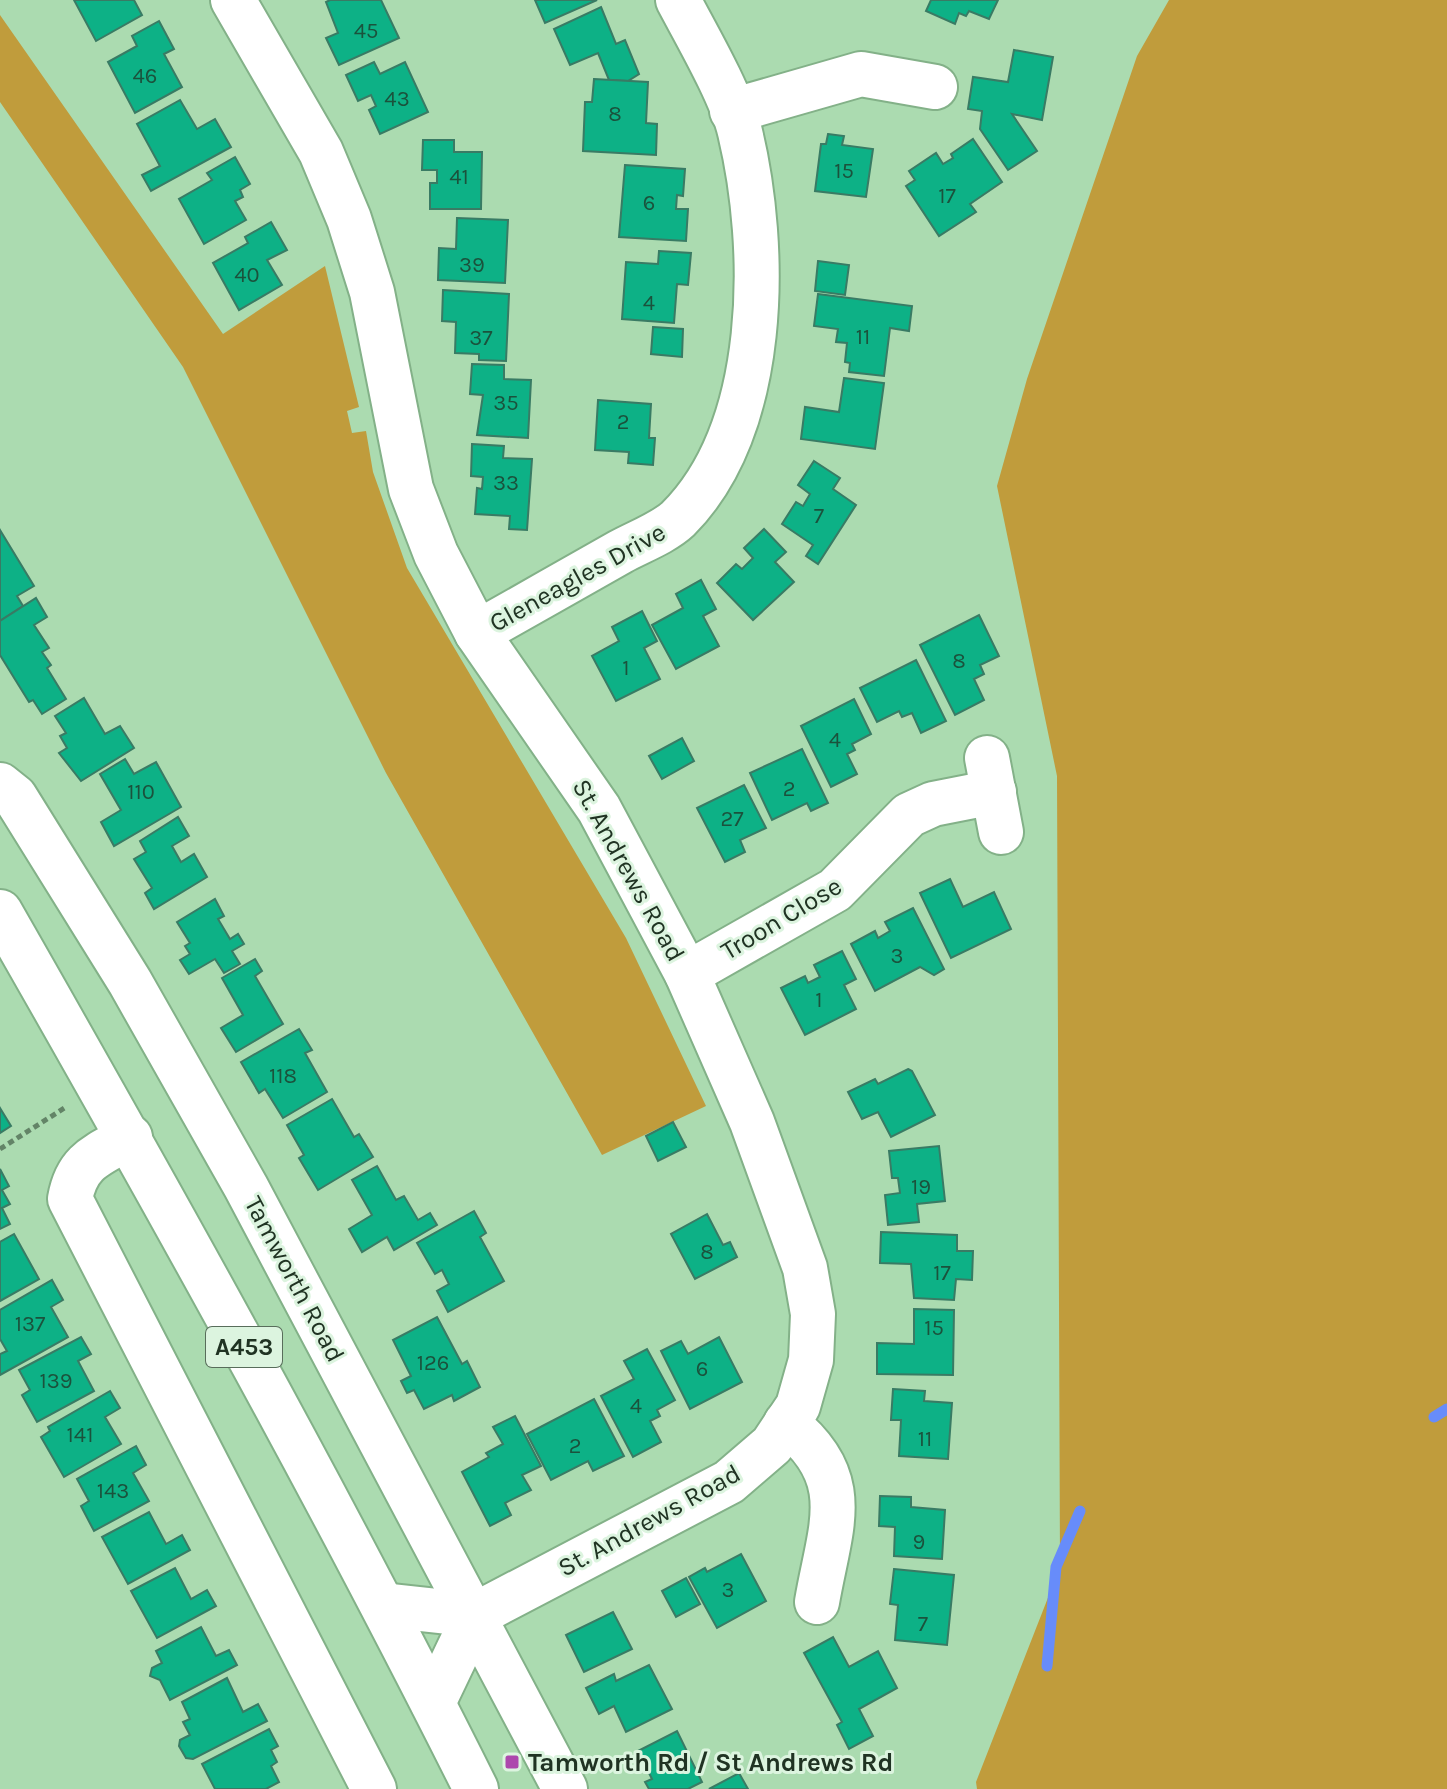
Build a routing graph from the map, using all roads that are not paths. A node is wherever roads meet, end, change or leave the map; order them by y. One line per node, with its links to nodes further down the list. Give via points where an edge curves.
1 (233, 0): 5 (street, St. Andrews Road, via 321,152 349,219 372,292 411,489 436,554)
2 (678, 0): 4 (street, Gleneagles Drive)
3 (935, 87): 4 (street, via 861,74)
4 (732, 111): 5 (street, Gleneagles Drive, via 740,129 756,240 749,359 743,398 726,445 704,489 675,521)
5 (477, 633): 9 (street, St. Andrews Road, via 599,809)
6 (0, 785): 14 (street, Tamworth Road, via 15,797 130,982)
7 (994, 794): 9 (street, Troon Close, via 933,804 909,815 835,890)
8 (0, 912): 10 (street, A453)
9 (687, 974): 11 (street, St. Andrews Road, via 752,1122 805,1268 813,1314 811,1360 798,1406)
10 (130, 1137): 13 (street, A453); 16 (street, via 85,1163 74,1176 70,1199)
11 (786, 1423): 12 (street, via 820,1454 831,1482 833,1514); 14 (street, St. Andrews Road, via 772,1445 729,1482)
12 (817, 1602)
13 (383, 1605): 14 (street); 15 (street, A453)
14 (475, 1615): 15 (street); 18 (street, Tamworth Road)
15 (433, 1703): 17 (street, A453)
16 (374, 1789)
17 (476, 1789)
18 (565, 1789)

